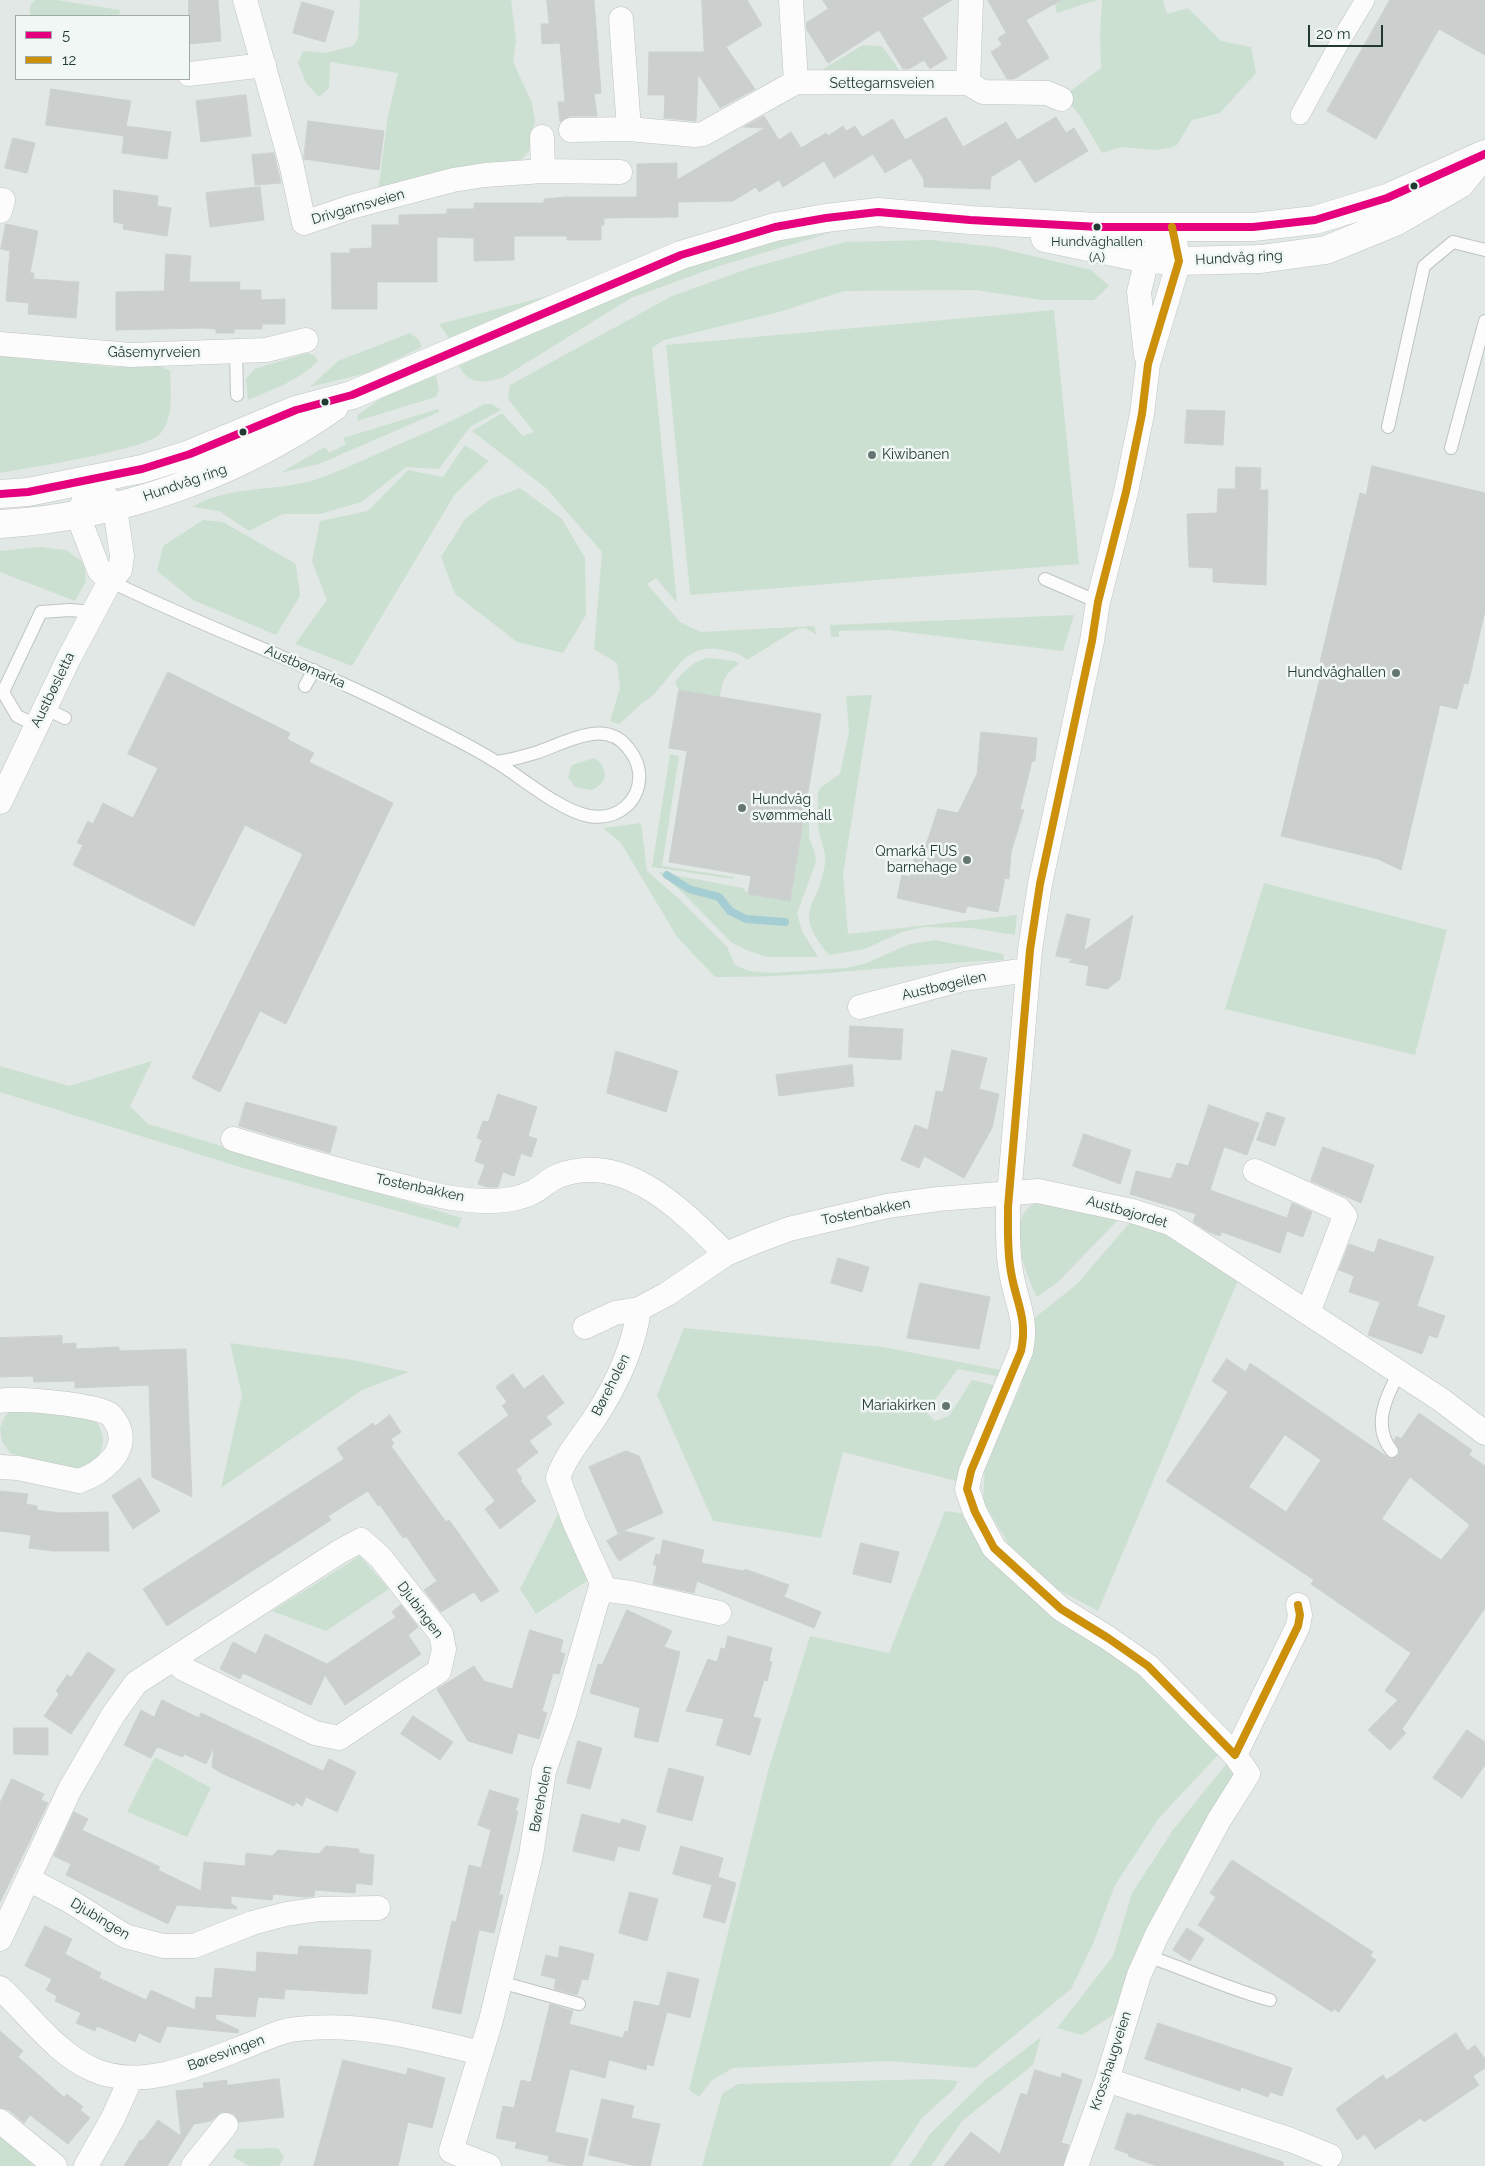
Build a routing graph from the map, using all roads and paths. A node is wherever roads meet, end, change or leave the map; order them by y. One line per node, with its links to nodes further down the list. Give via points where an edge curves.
1 (245, 0): 6 (street, Drivgarnsveien)
2 (790, 0): 8 (street)
3 (971, 0): 9 (street)
4 (1365, 0): 11 (street)
5 (620, 18): 12 (street)
6 (264, 65): 7 (street); 16 (street, Drivgarnsveien, via 304,223 454,180)
7 (190, 74)
8 (796, 82): 9 (street, Settegarnsveien); 12 (street, Settegarnsveien, via 703,134)
9 (968, 83): 10 (street, Settegarnsveien, via 983,92 1047,93)
10 (1061, 99)
11 (1300, 115)
12 (629, 129): 13 (street, Settegarnsveien)
13 (571, 130)
14 (542, 138): 16 (street)
15 (1485, 155): 19 (main road, Hundvåg ring, via 1387,198 1315,220 1253,227); 22 (main road, Hundvåg ring, via 1460,184 1397,221 1326,250 1261,260)
16 (543, 171): 17 (street, Drivgarnsveien)
17 (620, 172)
18 (878, 212): 19 (main road, Hundvåg ring, via 1089,227); 21 (main road, Hundvåg ring, via 991,227); 29 (main road, Hundvåg ring, via 775,227 681,255)
19 (1172, 227): 21 (street); 22 (street)
20 (1485, 250): 30 (lane, via 1453,242 1424,266)
21 (1147, 259): 22 (main road, Hundvåg ring); 27 (street, via 1139,292)
22 (1180, 261): 27 (street)
23 (1485, 321): 31 (lane)
24 (306, 340): 26 (street, Gåsemyrveien, via 266,350)
25 (0, 344): 26 (street, Gåsemyrveien, via 131,355)
26 (236, 352): 28 (lane)
27 (1148, 364): 39 (street, via 1142,414 1126,492)
28 (236, 395)
29 (352, 395): 32 (main road, Hundvåg ring, via 296,410 190,454 142,469); 34 (main road, Hundvåg ring, via 306,426 231,467)
30 (1388, 427)
31 (1451, 448)
32 (92, 479): 33 (main road, Hundvåg ring, via 28,492); 34 (street); 35 (street)
33 (0, 494)
34 (115, 508): 35 (main road, Hundvåg ring); 38 (street, Austbøsletta, via 122,556 120,570)
35 (78, 516): 36 (main road, Hundvåg ring); 38 (street, via 99,570)
36 (0, 524)
37 (1045, 578): 39 (lane)
38 (110, 581): 40 (street, Austbøsletta); 41 (lane, Austbømarka)
39 (1098, 602): 47 (street, via 1040,884)
40 (92, 612): 43 (street, Austbøsletta); 43 (lane, via 41,612 3,692 17,716)
41 (314, 670): 42 (lane); 45 (lane, Austbømarka)
42 (305, 686)
43 (40, 717): 44 (lane); 46 (street, Austbøsletta)
44 (65, 718)
45 (497, 762): 45 (lane, Austbømarka, via 545,795 588,816 613,815 624,809 640,784 634,754 623,741 608,733 588,734 535,753)
46 (0, 802)
47 (1028, 970): 48 (street, Austbøgeilen, via 963,979); 51 (street)
48 (860, 1007)
49 (233, 1139): 52 (street, Tostenbakken, via 313,1164 452,1198 518,1200 556,1176 580,1169 611,1171 638,1181 703,1231)
50 (1255, 1171): 54 (street, via 1339,1209 1345,1216)
51 (1011, 1192): 52 (street, Tostenbakken, via 896,1205 839,1216 789,1229); 54 (street, Austbøjordet, via 1038,1191 1088,1200 1170,1223); 65 (street, via 1008,1207 1010,1272 1025,1334 968,1480 967,1489 975,1512 994,1548 1025,1579 1061,1609 1148,1666)
52 (726, 1254): 53 (street, Tostenbakken)
53 (639, 1309): 55 (street, via 615,1313); 61 (street, Børeholen, via 635,1333 605,1402 558,1478 598,1571)
54 (1308, 1313): 56 (street, Austbøjordet)
55 (586, 1327)
56 (1399, 1374): 58 (street, Austbøjordet); 59 (lane, via 1381,1420 1384,1441)
57 (0, 1401): 60 (street, via 83,1407 110,1414 121,1439 119,1452 97,1472 79,1482)
58 (1485, 1432)
59 (1392, 1451)
60 (0, 1467)
61 (601, 1589): 63 (street); 70 (street, Børeholen, via 544,1772 531,1855)
62 (1298, 1605): 65 (street, via 1298,1626)
63 (719, 1613)
64 (174, 1660): 64 (street, Djubingen, via 184,1669 315,1733 339,1738 439,1671 444,1649 441,1634 380,1557 361,1540); 66 (street, Djubingen, via 136,1684 113,1715 54,1820)
65 (1242, 1764): 69 (street, Krosshaugveien, via 1219,1820)
66 (30, 1880): 67 (street, Djubingen, via 125,1936 163,1946 194,1946 252,1923 286,1914 320,1909); 68 (street, Djubingen)
67 (378, 1908)
68 (0, 1939)
69 (1147, 1956): 72 (lane, via 1242,1993); 76 (street, Krosshaugveien)
70 (500, 1982): 73 (lane); 74 (street, Børeholen)
71 (0, 1988): 75 (street, Børesvingen, via 61,2048 93,2070)
72 (1270, 2000)
73 (579, 2004)
74 (480, 2053): 75 (street, Børesvingen, via 360,2027 296,2029 190,2067); 80 (street, Børeholen)
75 (131, 2078): 82 (street)
76 (1107, 2080): 79 (street); 85 (street, Krosshaugveien)
77 (0, 2121): 81 (street)
78 (226, 2125): 83 (street)
79 (1330, 2156)
80 (445, 2159): 84 (street, Børeholen)
81 (55, 2166)
82 (86, 2166)
83 (193, 2166)
84 (489, 2166)
85 (1076, 2166)

